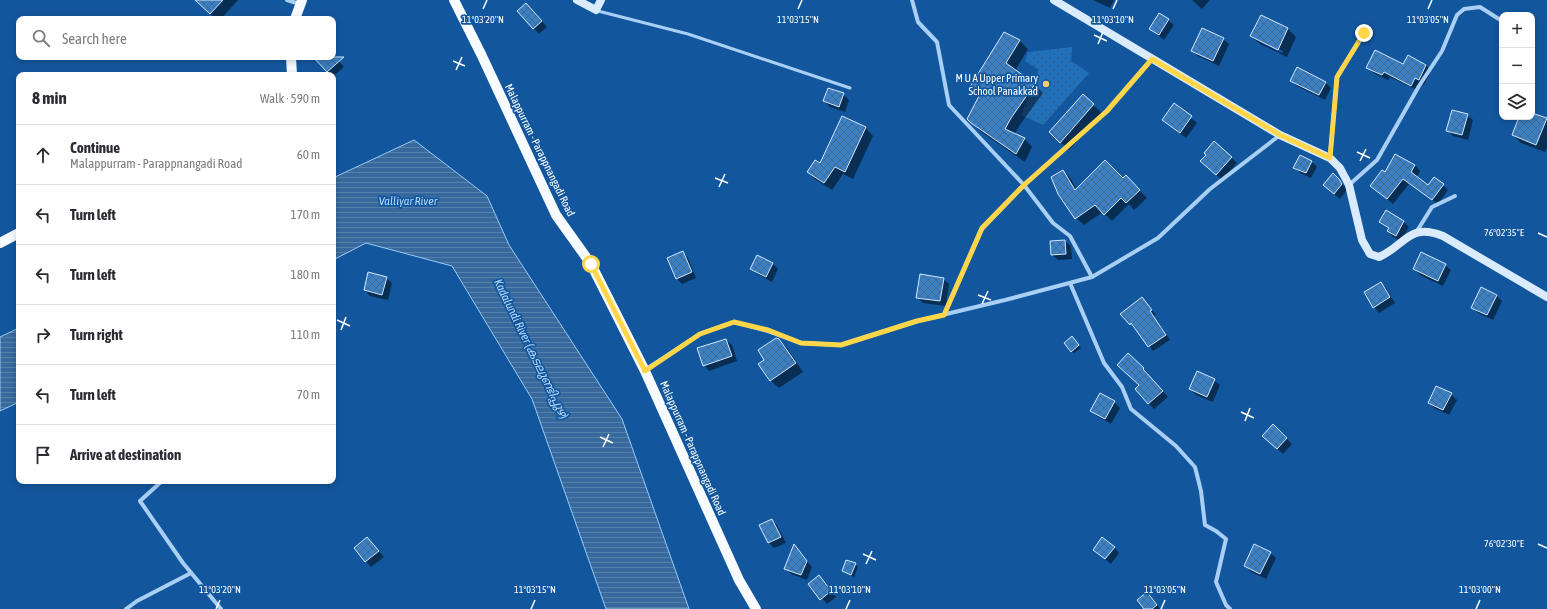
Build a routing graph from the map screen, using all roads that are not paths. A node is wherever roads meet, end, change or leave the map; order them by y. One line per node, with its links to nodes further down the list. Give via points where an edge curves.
1 (287, 0): 7 (street)
2 (454, 0): 28 (main road, Malappurram - Parappnangadi Road, via 556,215 591,264)
3 (577, 0): 8 (street)
4 (601, 0): 8 (street)
5 (912, 0): 18 (street, via 918,22 937,42 949,105)
6 (1054, 0): 12 (street)
7 (301, 2): 9 (main road)
8 (596, 10): 15 (lane, via 688,34)
9 (296, 16)
10 (1499, 19): 19 (street, via 1480,7 1464,9 1457,15 1442,51 1377,160)
11 (1364, 33): 17 (street, via 1337,77)
12 (1152, 59): 16 (street); 18 (street, via 1107,111)
13 (291, 60): 14 (main road)
14 (292, 72)
15 (850, 88)
16 (1280, 135): 17 (street); 24 (street, via 1210,190 1158,238)
17 (1330, 158): 19 (street, via 1340,168)
18 (1024, 185): 24 (street, via 1053,223 1070,236); 27 (street, via 982,228)
19 (1349, 185): 21 (street, via 1362,240 1370,254 1379,257 1386,254)
20 (1455, 196): 21 (street, via 1432,207)
21 (1417, 231): 26 (street, via 1432,231 1443,236)
22 (16, 235): 23 (main road)
23 (0, 243)
24 (1092, 277): 25 (street)
25 (1070, 283): 27 (street); 34 (street, via 1104,363 1122,387 1131,409 1176,446 1194,467 1202,491 1205,524 1226,539 1216,582)
26 (1547, 298)
27 (944, 315): 28 (street, via 841,345 801,343 768,330 734,322 700,334)
28 (645, 371): 33 (main road, Malappurram - Parappnangadi Road, via 739,580)
29 (159, 484): 30 (street, via 140,501)
30 (191, 573): 31 (street); 32 (street)
31 (126, 609)
32 (221, 609)
33 (756, 609)
34 (1230, 609)

